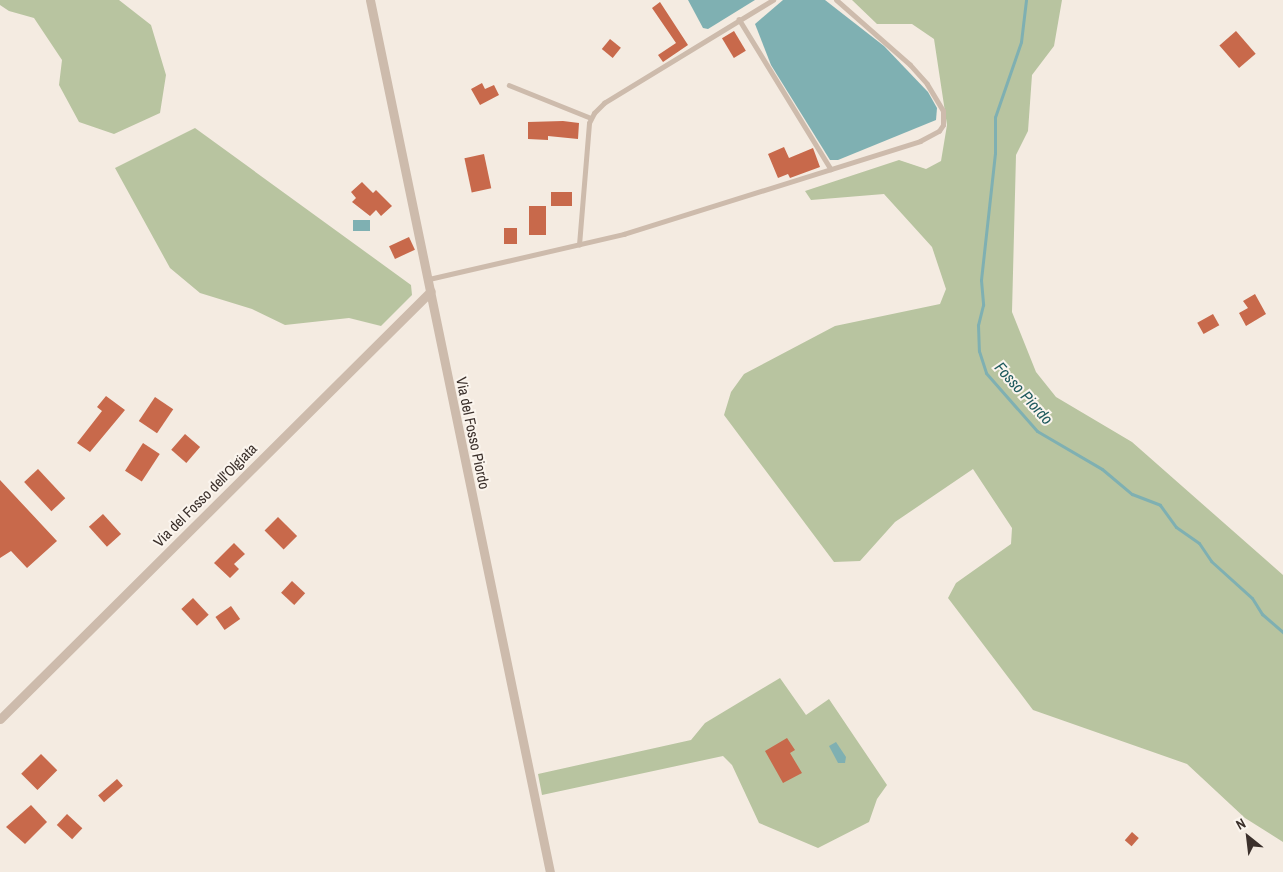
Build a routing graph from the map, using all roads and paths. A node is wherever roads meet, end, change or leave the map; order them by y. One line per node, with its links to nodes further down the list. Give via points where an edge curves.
1 (370, 0): 9 (street, Via del Fosso Piordo)
2 (773, 0): 4 (lane)
3 (836, 0): 7 (lane, via 910,65 934,95 944,118 939,130 926,139)
4 (740, 19): 6 (lane, via 604,103); 7 (lane)
5 (508, 85): 6 (lane)
6 (591, 118): 8 (lane)
7 (831, 169): 8 (lane, via 624,234)
8 (578, 245): 9 (lane)
9 (429, 279): 10 (street, Via del Fosso Piordo)
10 (431, 291): 11 (street, Via del Fosso dell'Olgiata); 12 (street, Via del Fosso Piordo)
11 (0, 719)
12 (550, 872)

